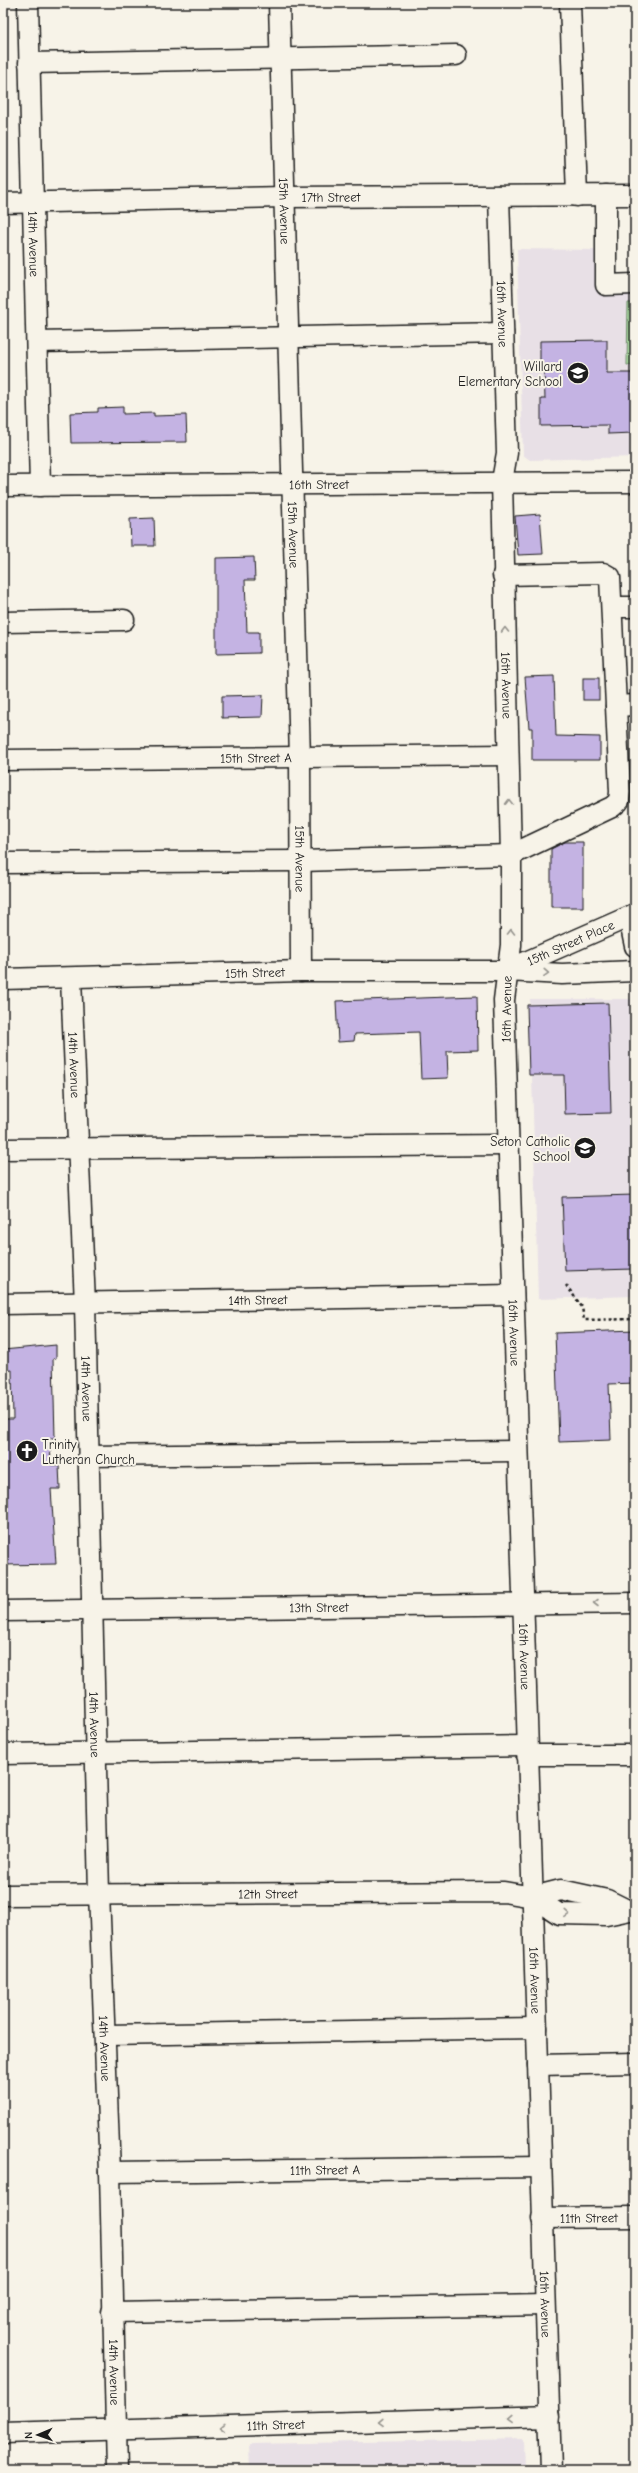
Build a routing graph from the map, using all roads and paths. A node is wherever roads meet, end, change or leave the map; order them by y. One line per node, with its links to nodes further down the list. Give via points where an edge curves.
1 (28, 3): 6 (street, 14th Avenue)
2 (279, 3): 5 (street, 15th Avenue)
3 (570, 3): 10 (street)
4 (456, 55): 5 (street)
5 (280, 59): 6 (street); 11 (street, 15th Avenue)
6 (29, 63): 13 (street, 14th Avenue)
7 (606, 195): 8 (street, 17th Street); 10 (street, 17th Street); 14 (street, via 606,284)
8 (635, 195)
9 (499, 196): 10 (street, 17th Street); 11 (street, 17th Street); 15 (street, 16th Avenue)
10 (577, 196)
11 (284, 197): 13 (street, 17th Street); 16 (street, 15th Avenue)
12 (3, 203): 13 (street, 17th Street)
13 (34, 203): 17 (street, 14th Avenue)
14 (635, 284)
15 (503, 332): 16 (street); 18 (street, 16th Avenue, via 507,454)
16 (288, 338): 17 (street); 20 (street, 15th Avenue)
17 (37, 342): 22 (street, 14th Avenue)
18 (502, 482): 19 (street, 16th Street); 20 (street, 16th Street); 23 (street, 16th Avenue)
19 (635, 482)
20 (294, 485): 22 (street, 16th Street); 30 (street, 15th Avenue)
21 (3, 486): 22 (street, 16th Street)
22 (40, 486)
23 (504, 575): 24 (street, via 603,573 610,578); 29 (street, 16th Avenue, one-way to 23)
24 (613, 607): 25 (street); 28 (street)
25 (635, 607)
26 (124, 620): 27 (street)
27 (3, 622)
28 (625, 706): 32 (street, via 618,801 612,807)
29 (508, 755): 30 (street, 15th Street A); 32 (street, 16th Avenue, one-way to 29)
30 (300, 758): 31 (street, 15th Street A); 33 (street, 15th Avenue)
31 (3, 760)
32 (511, 855): 33 (street); 38 (street, 16th Avenue, one-way to 32, via 511,945)
33 (301, 861): 34 (street); 37 (street, 15th Avenue)
34 (3, 862)
35 (635, 914): 36 (street, via 632,932); 38 (street, 15th Street Place)
36 (635, 946)
37 (301, 971): 38 (street, 15th Street); 41 (street, 15th Street)
38 (507, 971): 39 (street, 15th Street, one-way to 39, via 562,974); 42 (street, 16th Avenue, via 504,1000)
39 (635, 971)
40 (3, 979): 41 (street, 15th Street)
41 (71, 979): 44 (street, 14th Avenue)
42 (509, 1145): 44 (street); 46 (street, 16th Avenue)
43 (3, 1148): 44 (street)
44 (78, 1148): 48 (street, 14th Avenue)
45 (566, 1285): 49 (path, via 582,1307 584,1320)
46 (513, 1295): 48 (street, 14th Street); 50 (street, 16th Avenue)
47 (3, 1304): 48 (street, 14th Street)
48 (85, 1304): 51 (street, 14th Avenue)
49 (635, 1319)
50 (517, 1451): 51 (street); 53 (street, 16th Avenue)
51 (89, 1456): 55 (street, 14th Avenue)
52 (635, 1603): 53 (street, 13th Street, one-way to 53)
53 (522, 1604): 55 (street, 13th Street); 56 (street, 16th Avenue)
54 (3, 1610): 55 (street, 13th Street)
55 (93, 1610): 57 (street, 14th Avenue)
56 (526, 1750): 57 (street); 59 (street); 62 (street, 16th Avenue)
57 (97, 1753): 58 (street); 60 (street, 14th Avenue)
58 (3, 1754)
59 (635, 1755)
60 (99, 1893): 61 (street, 12th Street); 62 (street, 12th Street, via 504,1892); 65 (street, 14th Avenue)
61 (3, 1895)
62 (532, 1897): 63 (street, 12th Street, via 560,1914 606,1915); 64 (street, 16th Avenue)
63 (631, 1910)
64 (537, 2028): 65 (street); 67 (street, 16th Avenue)
65 (106, 2035): 69 (street, 14th Avenue)
66 (635, 2063): 67 (street)
67 (538, 2064): 68 (street, 16th Avenue)
68 (541, 2167): 69 (street, 11th Street A); 71 (street, 16th Avenue)
69 (110, 2172): 73 (street, 14th Avenue)
70 (635, 2217): 71 (street, 11th Street)
71 (542, 2218): 72 (street, 16th Avenue)
72 (544, 2305): 73 (street); 74 (street, 16th Avenue)
73 (112, 2312): 75 (street, 14th Avenue)
74 (550, 2416): 75 (street, 11th Street, one-way to 75); 78 (street, 16th Avenue)
75 (116, 2430): 76 (street, 11th Street); 77 (street, 14th Avenue)
76 (3, 2433)
77 (117, 2470)
78 (551, 2470)

